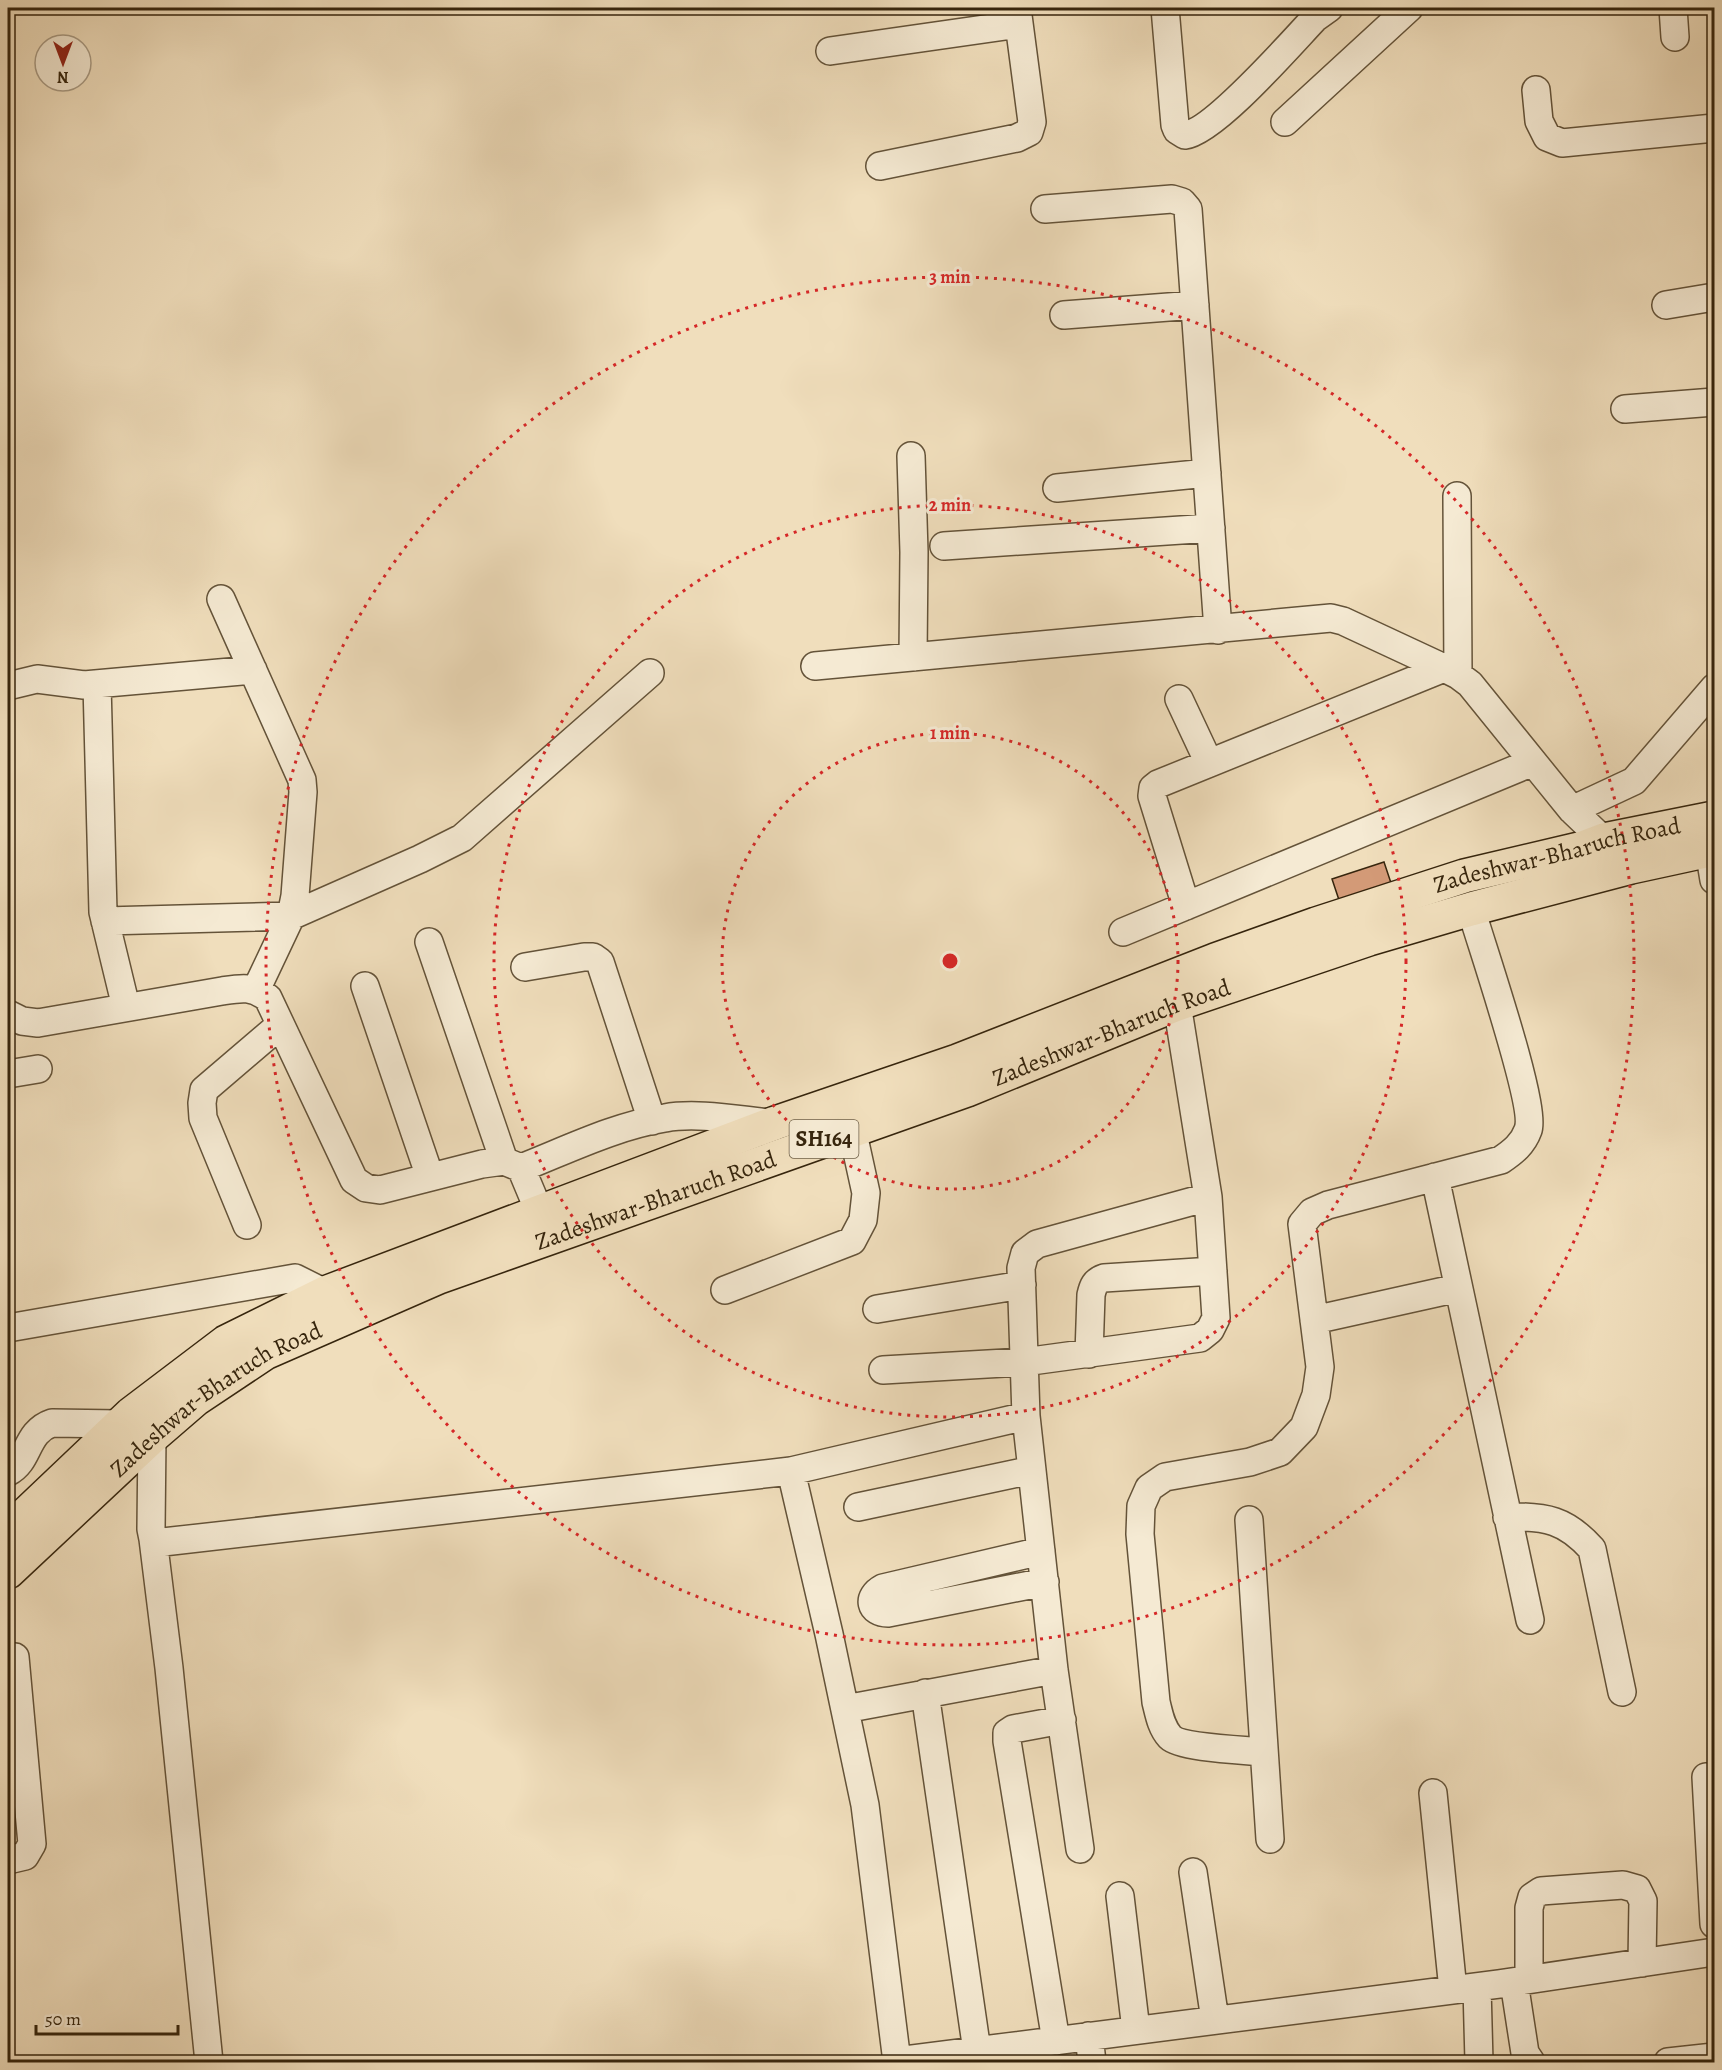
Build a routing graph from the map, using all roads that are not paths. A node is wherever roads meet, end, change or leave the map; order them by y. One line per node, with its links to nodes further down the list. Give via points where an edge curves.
1 (1165, 8): 2 (street, via 1175,125 1185,135 1199,131 1243,94)
2 (1329, 8)
3 (1409, 8): 9 (street)
4 (1673, 8): 6 (street)
5 (1018, 16): 7 (street); 11 (street, via 1032,122 1029,132 1017,138)
6 (1675, 37)
7 (830, 51)
8 (1536, 90): 10 (street, via 1539,122 1547,137 1562,142)
9 (1285, 122)
10 (1714, 128)
11 (880, 166)
12 (1045, 209): 14 (street, via 1172,199 1182,202 1188,209)
13 (1714, 297): 15 (street)
14 (1195, 305): 16 (street); 20 (street)
15 (1666, 305)
16 (1064, 315)
17 (1714, 402): 18 (street)
18 (1625, 409)
19 (911, 456): 27 (street)
20 (1207, 473): 21 (street); 23 (street)
21 (1057, 488)
22 (1457, 496): 30 (street)
23 (1211, 528): 24 (street); 26 (street)
24 (944, 546)
25 (221, 599): 29 (street)
26 (1218, 630): 27 (street); 30 (street, via 1331,618)
27 (913, 657): 28 (street)
28 (815, 666)
29 (253, 670): 32 (street); 45 (street, via 302,780)
30 (1451, 671): 36 (street, via 1470,684); 37 (street)
31 (650, 673): 45 (street, via 462,838)
32 (97, 684): 33 (street, via 37,679); 46 (street)
33 (8, 686)
34 (1714, 688): 38 (street, via 1634,781)
35 (1179, 699): 37 (street)
36 (1533, 762): 38 (street); 43 (street)
37 (1209, 763): 43 (street, via 1158,784 1152,796)
38 (1572, 810): 40 (street)
39 (1714, 818): 40 (main road, Zadeshwar-Bharuch Road / SH164)
40 (1604, 840): 42 (street); 59 (main road, Zadeshwar-Bharuch Road / SH164, via 1464,876 1316,924 957,1061)
41 (1713, 860): 42 (main road, Zadeshwar-Bharuch Road / SH164)
42 (1631, 867): 44 (main road, Zadeshwar-Bharuch Road / SH164)
43 (1186, 906): 47 (street)
44 (1470, 909): 52 (main road, Zadeshwar-Bharuch Road / SH164); 63 (street, via 1524,1087 1529,1128 1518,1149 1502,1160)
45 (291, 916): 46 (street); 51 (street)
46 (105, 921): 53 (street)
47 (1122, 932)
48 (429, 942): 61 (street)
49 (525, 967): 58 (street, via 584,957 600,962)
50 (365, 987): 62 (street)
51 (256, 990): 53 (street, via 240,988); 55 (street, via 268,998)
52 (1177, 1004): 60 (main road, Zadeshwar-Bharuch Road / SH164, via 967,1090); 64 (street)
53 (126, 1007): 54 (street, via 38,1023)
54 (8, 1014)
55 (280, 1025): 62 (street, via 354,1180 366,1188 381,1190); 66 (street, via 204,1090 203,1118)
56 (38, 1069): 57 (street)
57 (8, 1074)
58 (651, 1121): 59 (street, via 706,1117); 61 (street)
59 (775, 1124): 65 (main road, Zadeshwar-Bharuch Road / SH164)
60 (852, 1130): 70 (street, via 866,1192 863,1220 852,1240); 79 (main road, Zadeshwar-Bharuch Road / SH164, via 440,1276 265,1353 196,1399)
61 (512, 1165): 62 (street, via 482,1164); 65 (street)
62 (430, 1177)
63 (1435, 1177): 69 (street); 73 (street, via 1328,1204 1312,1212 1302,1224)
64 (1208, 1197): 67 (street); 68 (street, via 1037,1244 1025,1252)
65 (539, 1211): 71 (main road, Zadeshwar-Bharuch Road / SH164)
66 (247, 1225)
67 (1213, 1270): 75 (street, via 1216,1318 1200,1338); 75 (street, via 1098,1280 1091,1295)
68 (1022, 1285): 72 (street); 76 (street)
69 (1458, 1288): 73 (street); 84 (street)
70 (725, 1290)
71 (325, 1293): 74 (street, via 295,1278); 79 (main road, Zadeshwar-Bharuch Road / SH164, via 226,1342)
72 (877, 1309)
73 (1314, 1320): 98 (street, via 1320,1367 1316,1395 1304,1427 1280,1452 1250,1462 1165,1477 1149,1488 1141,1506 1140,1534 1161,1723 1172,1738 1191,1745)
74 (8, 1328)
75 (1089, 1353): 76 (street)
76 (1024, 1362): 77 (street); 78 (street)
77 (883, 1370)
78 (1026, 1416): 80 (street); 81 (street)
79 (137, 1423): 82 (street, via 44,1425 33,1436 19,1463); 86 (main road, Zadeshwar-Bharuch Road / SH164); 87 (street); 89 (main road, Zadeshwar-Bharuch Road / SH164)
80 (1032, 1470): 83 (street); 88 (street)
81 (791, 1471): 87 (street, via 163,1542); 96 (street)
82 (8, 1472)
83 (858, 1507)
84 (1507, 1517): 91 (street); 94 (street, via 1556,1522 1577,1532 1592,1549)
85 (1249, 1520): 98 (street)
86 (8, 1531)
87 (153, 1539): 117 (street)
88 (1041, 1551): 90 (street); 90 (street, via 883,1588 872,1599 874,1608 888,1613)
89 (8, 1572)
90 (1045, 1582): 93 (street)
91 (1530, 1620)
92 (15, 1658): 103 (street, via 32,1844 24,1856)
93 (1054, 1670): 95 (street); 97 (street)
94 (1622, 1692)
95 (926, 1693): 96 (street); 115 (street)
96 (845, 1708): 118 (street, via 865,1804)
97 (1062, 1720): 102 (street); 113 (street, via 1013,1729 1007,1741)
98 (1264, 1752): 101 (street)
99 (1706, 1777): 106 (street)
100 (1433, 1793): 110 (street)
101 (1270, 1839)
102 (1080, 1849)
103 (8, 1860)
104 (1193, 1872): 111 (street)
105 (1120, 1896): 112 (street)
106 (1714, 1924)
107 (1714, 1952): 108 (street)
108 (1642, 1963): 109 (street); 109 (street, via 1643,1901 1637,1889 1623,1885 1541,1891 1532,1897 1529,1908)
109 (1521, 1980): 110 (street); 120 (street, via 1525,2053)
110 (1465, 1988): 111 (street); 119 (street)
111 (1215, 2020): 112 (street)
112 (1136, 2031): 114 (street)
113 (1056, 2041): 114 (street); 115 (street)
114 (1091, 2049)
115 (990, 2054): 118 (street)
116 (1714, 2057): 121 (street)
117 (208, 2062)
118 (897, 2062)
119 (1479, 2062)
120 (1531, 2062)
121 (1668, 2062)

